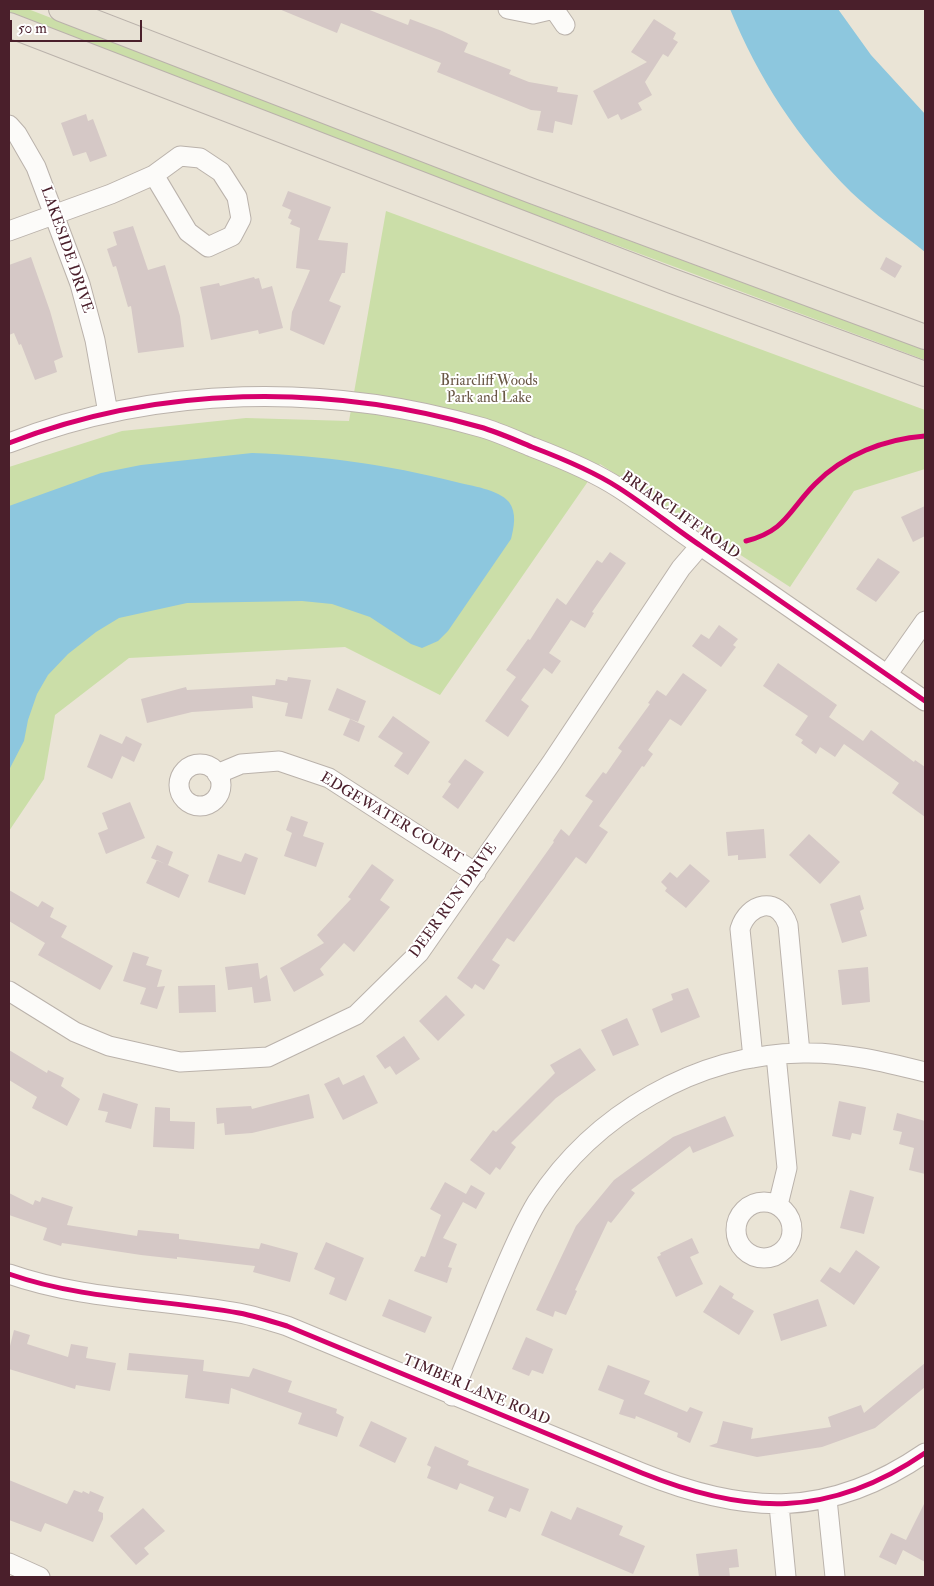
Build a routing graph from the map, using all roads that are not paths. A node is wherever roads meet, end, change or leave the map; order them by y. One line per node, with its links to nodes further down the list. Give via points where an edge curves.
1 (62, 9): 10 (main road, via 523,188)
2 (508, 9): 3 (street, via 533,14)
3 (554, 9): 5 (street)
4 (9, 25): 11 (main road, via 571,242)
5 (565, 25)
6 (9, 125): 8 (street, LAKESIDE DRIVE, via 36,166)
7 (154, 175): 7 (street, via 188,232 208,247 232,236 241,219 238,197 221,172 200,158 180,156); 8 (street)
8 (55, 214): 9 (street); 12 (street, LAKESIDE DRIVE, via 83,291)
9 (9, 232)
10 (925, 337)
11 (925, 374)
12 (108, 414): 13 (street, BRIARCLIFF ROAD); 14 (street, BRIARCLIFF ROAD, via 191,400 263,396 341,400 413,411 482,428 555,456 618,487)
13 (9, 443)
14 (700, 546): 16 (street, BRIARCLIFF ROAD); 19 (street, DEER RUN DRIVE, via 681,568)
15 (925, 621): 16 (street)
16 (887, 674): 17 (street, BRIARCLIFF ROAD)
17 (925, 701)
18 (217, 774): 19 (street, EDGEWATER COURT, via 241,764 279,761 329,778)
19 (476, 872): 20 (street, DEER RUN DRIVE, via 419,952 356,1015 268,1056 180,1062 109,1046 75,1032)
20 (9, 991)
21 (800, 1053): 22 (street); 23 (street, via 788,925 780,911 765,905 748,912 740,929); 24 (street, via 859,1057)
22 (776, 1055): 23 (street); 25 (street, via 787,1168)
23 (753, 1058): 27 (street, via 707,1070 656,1092 612,1121 570,1159 523,1227)
24 (925, 1072)
25 (778, 1205)
26 (9, 1274): 27 (street, TIMBER LANE ROAD, via 38,1284 239,1313 287,1326)
27 (452, 1396): 30 (street, TIMBER LANE ROAD, via 679,1488 729,1501)
28 (925, 1453): 29 (street, TIMBER LANE ROAD, via 884,1478)
29 (827, 1498): 30 (street, TIMBER LANE ROAD); 34 (street)
30 (780, 1505): 33 (street)
31 (9, 1563): 32 (street)
32 (40, 1577)
33 (786, 1577)
34 (836, 1577)

